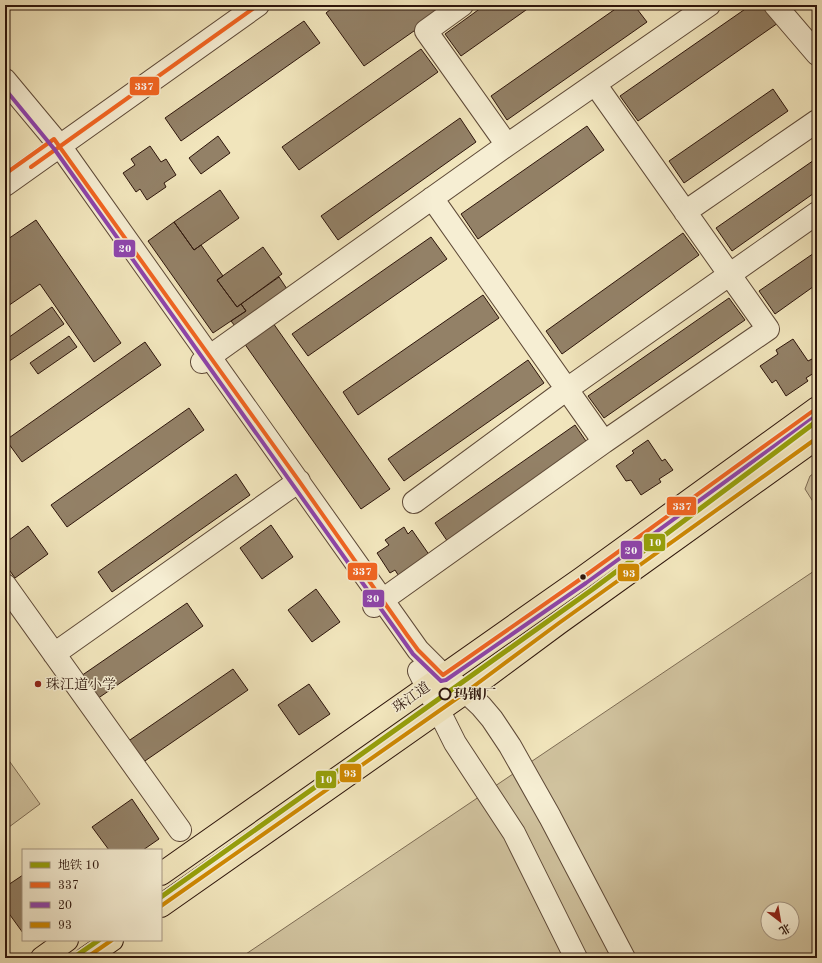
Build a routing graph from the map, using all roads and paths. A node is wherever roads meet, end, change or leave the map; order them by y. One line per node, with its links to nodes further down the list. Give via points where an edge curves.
1 (241, 5): 11 (street)
2 (258, 5): 11 (street)
3 (462, 5): 12 (street, via 426,31)
4 (709, 5): 8 (street)
5 (775, 5): 6 (street)
6 (817, 54)
7 (5, 80): 11 (street)
8 (595, 84): 12 (street); 16 (street)
9 (5, 95): 11 (street)
10 (817, 121): 16 (street)
11 (53, 145): 13 (street); 14 (street); 19 (street)
12 (507, 145): 15 (street)
13 (5, 174)
14 (5, 185)
15 (432, 198): 19 (street); 20 (street)
16 (685, 212): 18 (street)
17 (817, 213): 18 (street)
18 (730, 274): 20 (street); 23 (street, via 768,328)
19 (206, 359): 24 (street)
20 (567, 389): 23 (street); 25 (street)
21 (817, 408): 29 (main road, 珠江道)
22 (817, 438): 30 (main road, 珠江道)
23 (604, 442): 27 (street)
24 (295, 484): 27 (street); 28 (street)
25 (414, 502)
26 (5, 585): 28 (street)
27 (378, 603): 29 (street, via 418,650)
28 (54, 654): 32 (street)
29 (435, 681): 30 (street); 31 (street); 33 (main road, 珠江道)
30 (466, 692): 31 (main road, 珠江道); 40 (street, via 492,719 510,746)
31 (440, 711): 34 (main road, 珠江道); 39 (street, via 455,743 514,833)
32 (180, 830)
33 (162, 873)
34 (162, 905)
35 (66, 941): 37 (main road)
36 (111, 941): 38 (main road)
37 (42, 958)
38 (86, 958)
39 (576, 958)
40 (624, 958)

